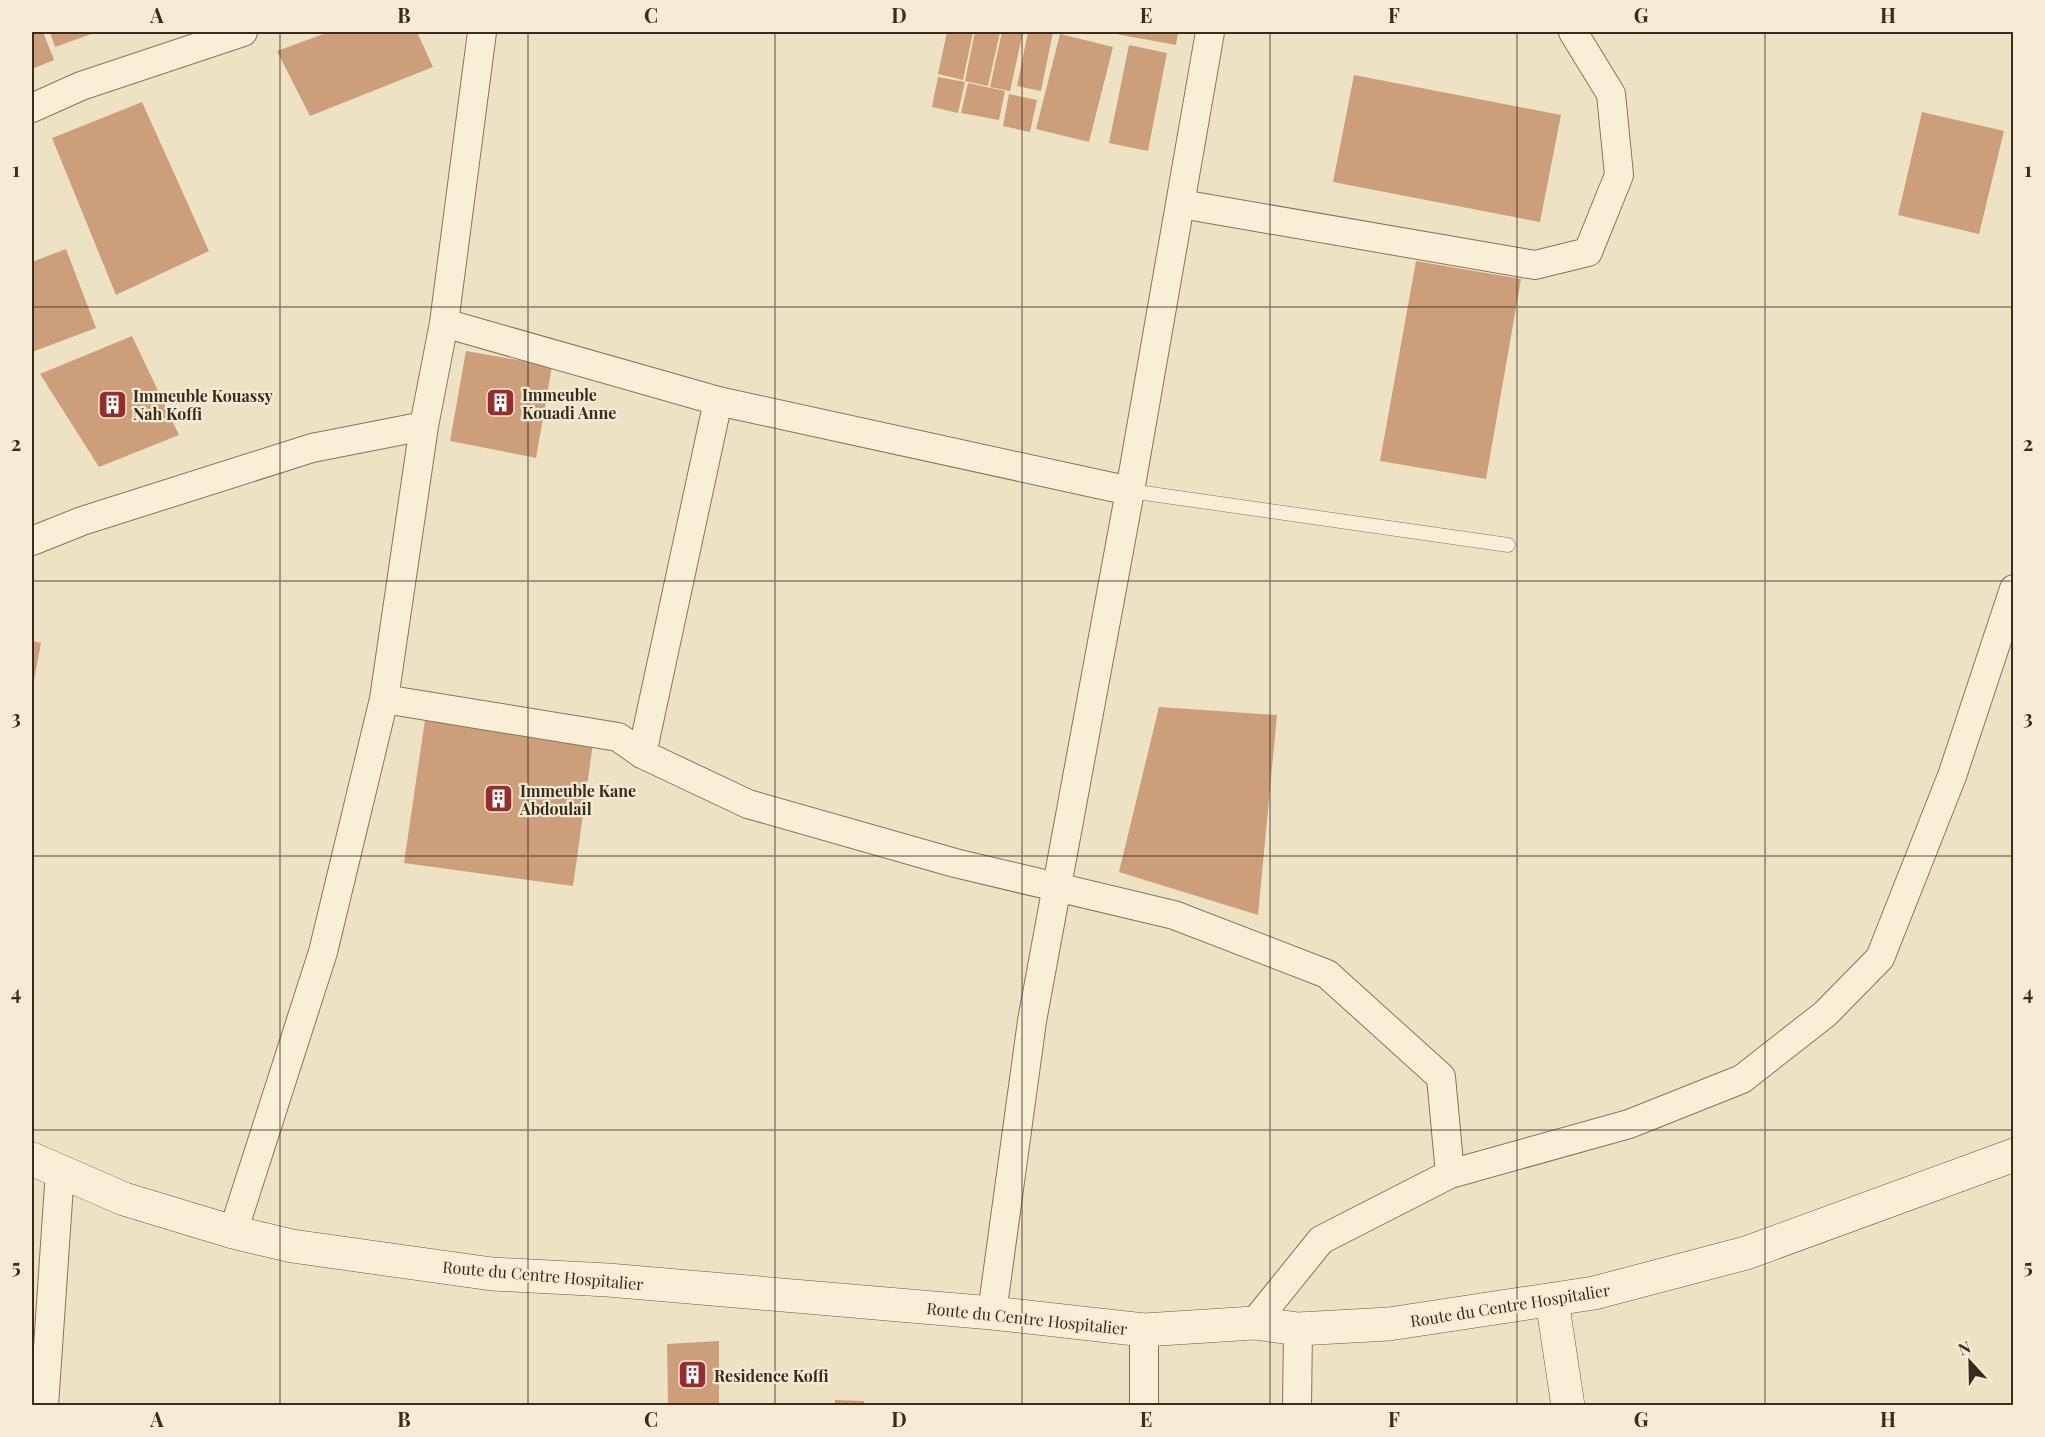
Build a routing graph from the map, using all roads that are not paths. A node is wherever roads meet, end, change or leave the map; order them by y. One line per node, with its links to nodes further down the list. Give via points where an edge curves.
1 (243, 32): 5 (street, via 81,87)
2 (482, 32): 7 (street)
3 (1210, 32): 6 (street)
4 (1573, 32): 6 (street, via 1611,94 1619,175 1588,252 1535,265)
5 (32, 108)
6 (1181, 204): 10 (street)
7 (444, 323): 8 (street); 9 (street)
8 (718, 401): 10 (street); 15 (street)
9 (424, 426): 11 (street, via 312,448 82,520); 14 (street)
10 (1130, 491): 12 (lane); 16 (street)
11 (32, 541)
12 (1508, 545)
13 (2013, 590): 19 (street, via 1952,776 1880,958 1825,1014 1742,1079 1629,1124)
14 (384, 699): 15 (street, via 618,737); 20 (street, via 323,952)
15 (642, 754): 16 (street, via 748,804 955,863)
16 (1059, 886): 19 (street, via 1174,915 1327,974 1442,1077); 22 (street, via 1032,1021)
17 (2013, 1155): 21 (street, Route du Centre Hospitalier, via 1746,1253 1594,1293)
18 (46, 1165): 20 (street, Route du Centre Hospitalier, via 124,1199); 26 (street)
19 (1450, 1174): 23 (street, via 1321,1240)
20 (233, 1232): 22 (street, Route du Centre Hospitalier, via 292,1246 492,1274 608,1280)
21 (1552, 1300): 24 (street, Route du Centre Hospitalier, via 1389,1324); 29 (street)
22 (992, 1313): 25 (street, Route du Centre Hospitalier)
23 (1254, 1323): 24 (street, Route du Centre Hospitalier); 25 (street, Route du Centre Hospitalier)
24 (1298, 1329): 28 (street)
25 (1144, 1330): 27 (street)
26 (44, 1406)
27 (1144, 1406)
28 (1297, 1406)
29 (1568, 1406)

